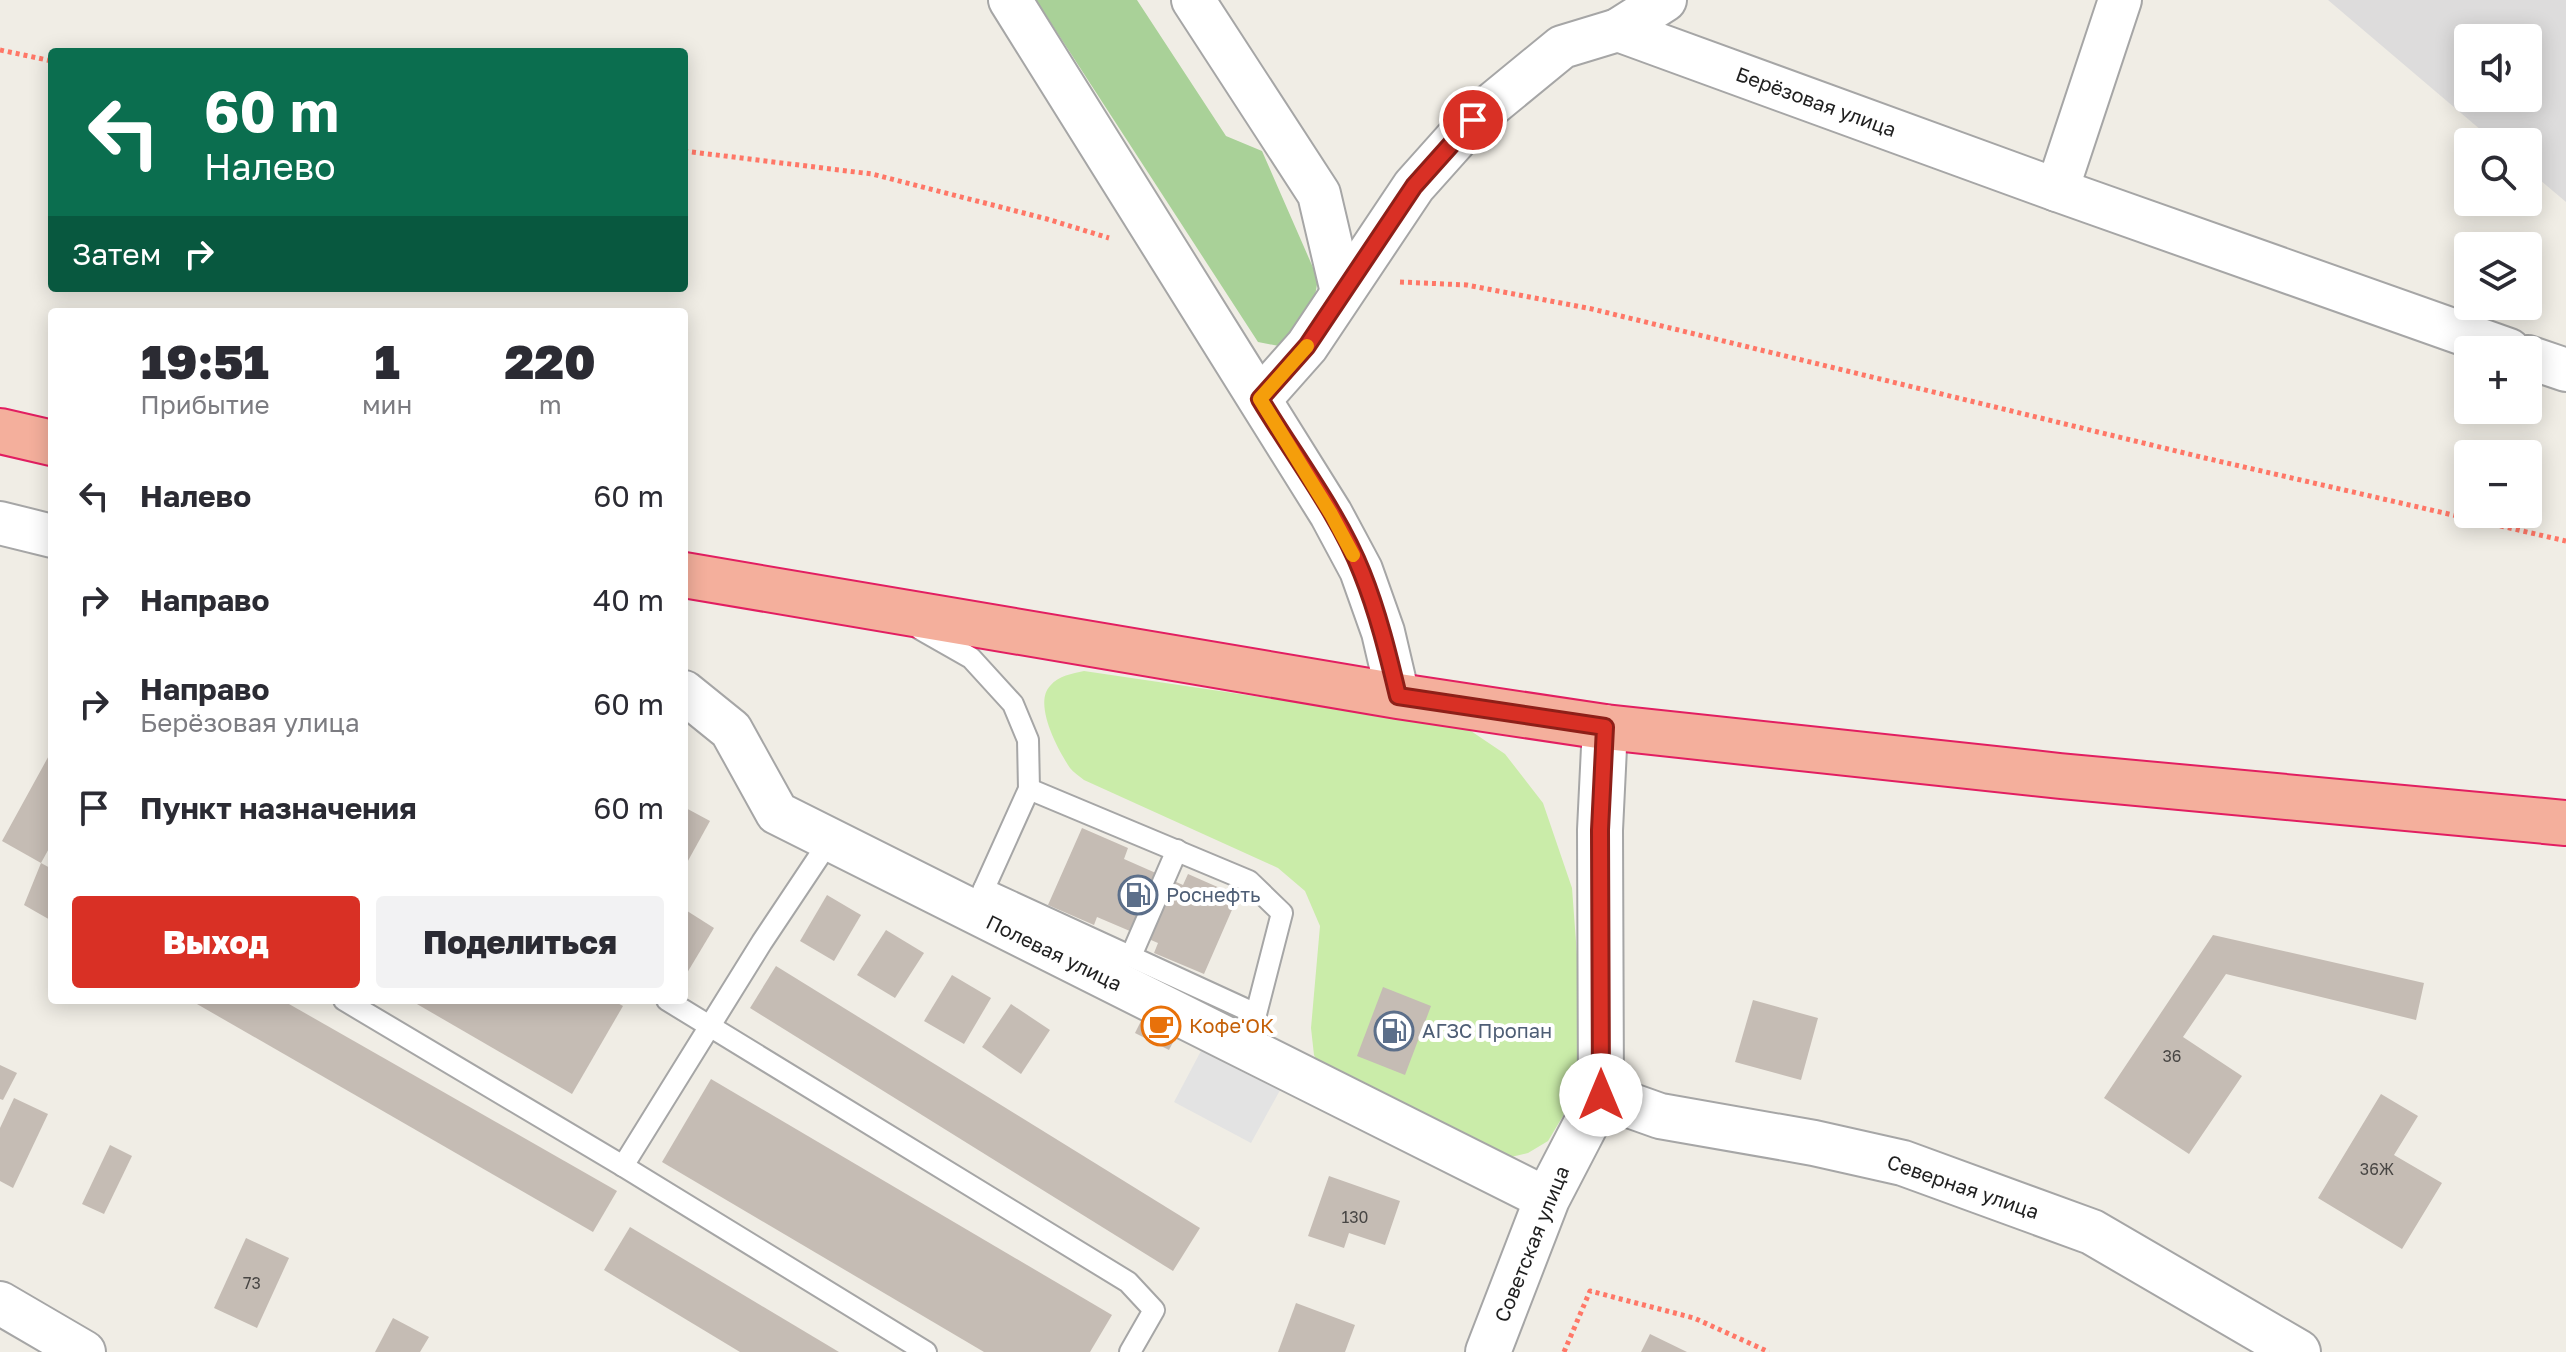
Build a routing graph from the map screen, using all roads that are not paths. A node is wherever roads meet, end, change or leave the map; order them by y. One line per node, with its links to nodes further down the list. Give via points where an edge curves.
1 (1010, 0): 11 (street)
2 (1193, 0): 7 (street, via 1319,194)
3 (1665, 0): 5 (street)
4 (2120, 0): 6 (street)
5 (1618, 30): 6 (street, Берёзовая улица); 7 (street, via 1562,47 1473,120 1414,186)
6 (2057, 190): 8 (street, Берёзовая улица)
7 (1342, 292): 11 (street, via 1307,346)
8 (2469, 336)
9 (2542, 362): 10 (street)
10 (2566, 370)
11 (1260, 399): 19 (street, via 1361,570)
12 (0, 431): 13 (highway)
13 (48, 442)
14 (0, 523): 15 (street)
15 (48, 535)
16 (688, 576): 17 (highway)
17 (889, 611): 19 (highway); 21 (lane, via 971,658 1013,704 1028,740)
18 (688, 695): 23 (street, Полевая улица, via 731,730 777,813)
19 (1398, 696): 20 (highway)
20 (1605, 727): 22 (highway); 31 (street)
21 (1029, 789): 24 (lane); 25 (lane)
22 (2566, 823)
23 (830, 840): 25 (street, Полевая улица); 29 (lane)
24 (1177, 850): 26 (lane); 30 (lane, via 1249,881 1282,913)
25 (979, 901): 26 (lane); 30 (street, Полевая улица)
26 (1131, 956): 30 (lane)
27 (351, 1004): 32 (lane)
28 (674, 1004): 29 (lane)
29 (711, 1026): 32 (lane); 37 (lane, via 1128,1282 1154,1310)
30 (1251, 1032): 33 (street, Полевая улица)
31 (1601, 1095): 33 (street, Советская улица); 39 (street, Северная улица, via 1660,1116 1903,1163 2079,1227)
32 (623, 1166): 36 (lane)
33 (1547, 1199): 38 (street, Советская улица)
34 (0, 1303): 35 (street)
35 (84, 1352)
36 (926, 1352)
37 (1130, 1352)
38 (1488, 1352)
39 (2298, 1352)

